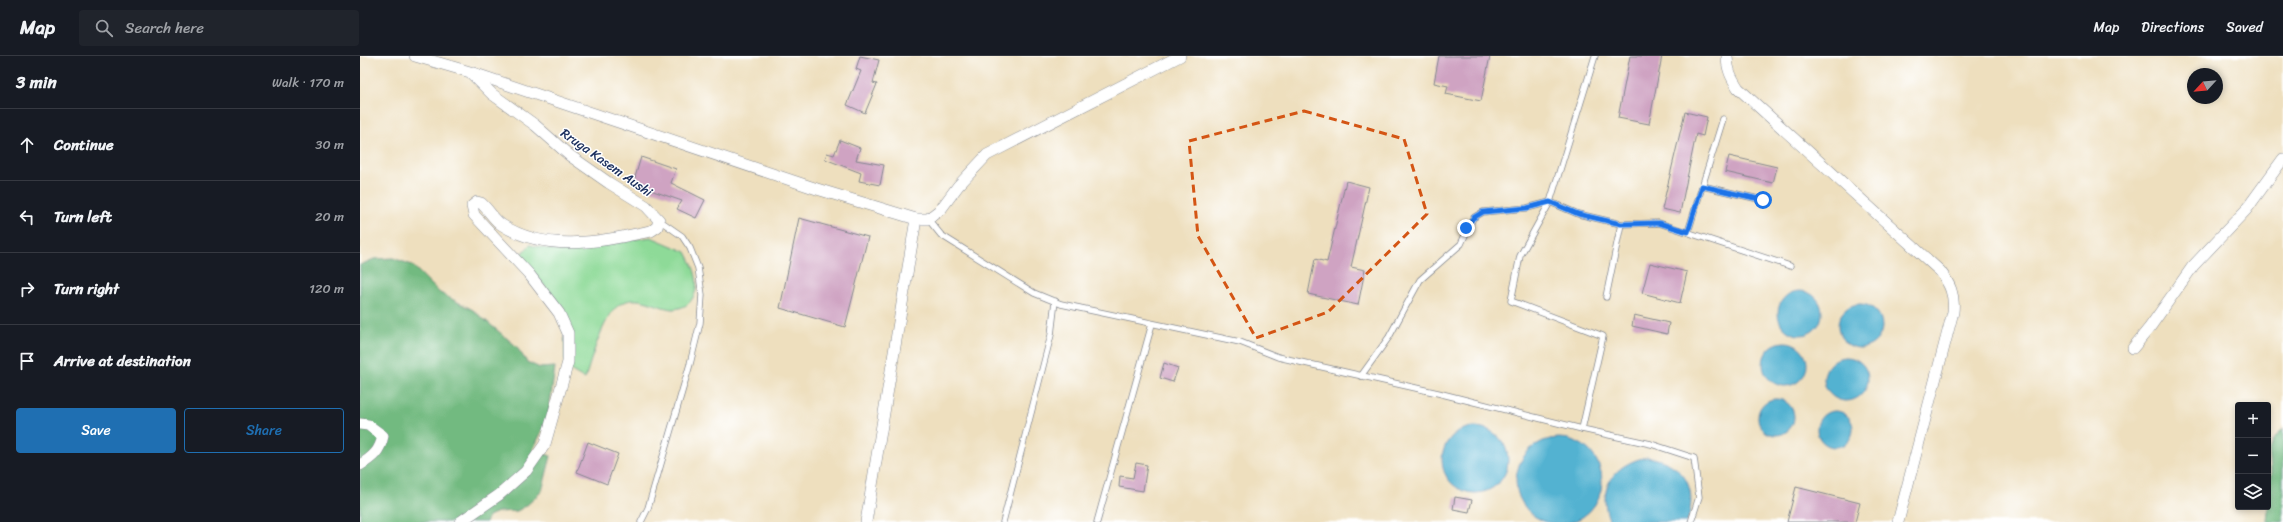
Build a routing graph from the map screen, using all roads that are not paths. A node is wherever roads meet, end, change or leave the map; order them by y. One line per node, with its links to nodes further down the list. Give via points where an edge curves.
1 (415, 56): 5 (street, Rruga Kasem Aushi)
2 (1180, 56): 11 (street, via 987,155 941,209)
3 (1595, 56): 10 (lane)
4 (1727, 56): 30 (street, via 1730,77 1738,88 1940,271 1952,290 1953,312)
5 (470, 72): 11 (street, via 817,189); 12 (street, Rruga Kasem Aushi, via 492,94 569,155 646,206)
6 (1723, 119): 8 (lane)
7 (2283, 159): 19 (street, via 2246,210 2193,266)
8 (1702, 186): 9 (lane); 14 (lane)
9 (1763, 200)
10 (1550, 202): 13 (lane, via 1578,214); 20 (lane, via 1527,208 1483,212 1473,218 1461,244 1420,280 1389,337); 22 (lane, via 1520,256 1511,301 1603,336)
11 (922, 219): 17 (lane, via 941,235 1034,293); 26 (street)
12 (659, 220): 24 (street, via 657,227 651,231 587,244 563,243 529,239 501,224 481,203 477,202 472,206 474,215 529,274 559,313 568,333 568,362 545,444 526,471 499,495); 25 (lane, via 682,236 690,248 698,268 702,295 700,323 690,364 648,508)
13 (1621, 224): 14 (lane, via 1659,223); 16 (lane)
14 (1688, 232): 15 (lane)
15 (1790, 266)
16 (1606, 297)
17 (1054, 301): 18 (lane); 27 (lane, via 1051,335)
18 (1152, 324): 20 (lane, via 1240,342 1278,357); 28 (lane)
19 (2133, 348)
20 (1361, 376): 22 (lane)
21 (360, 424): 23 (street, via 368,425 383,436 376,454)
22 (1582, 429): 29 (lane, via 1651,444 1694,458 1699,497)
23 (360, 465)
24 (460, 522)
25 (641, 522)
26 (866, 522)
27 (1004, 522)
28 (1097, 522)
29 (1691, 522)
30 (1898, 522)

